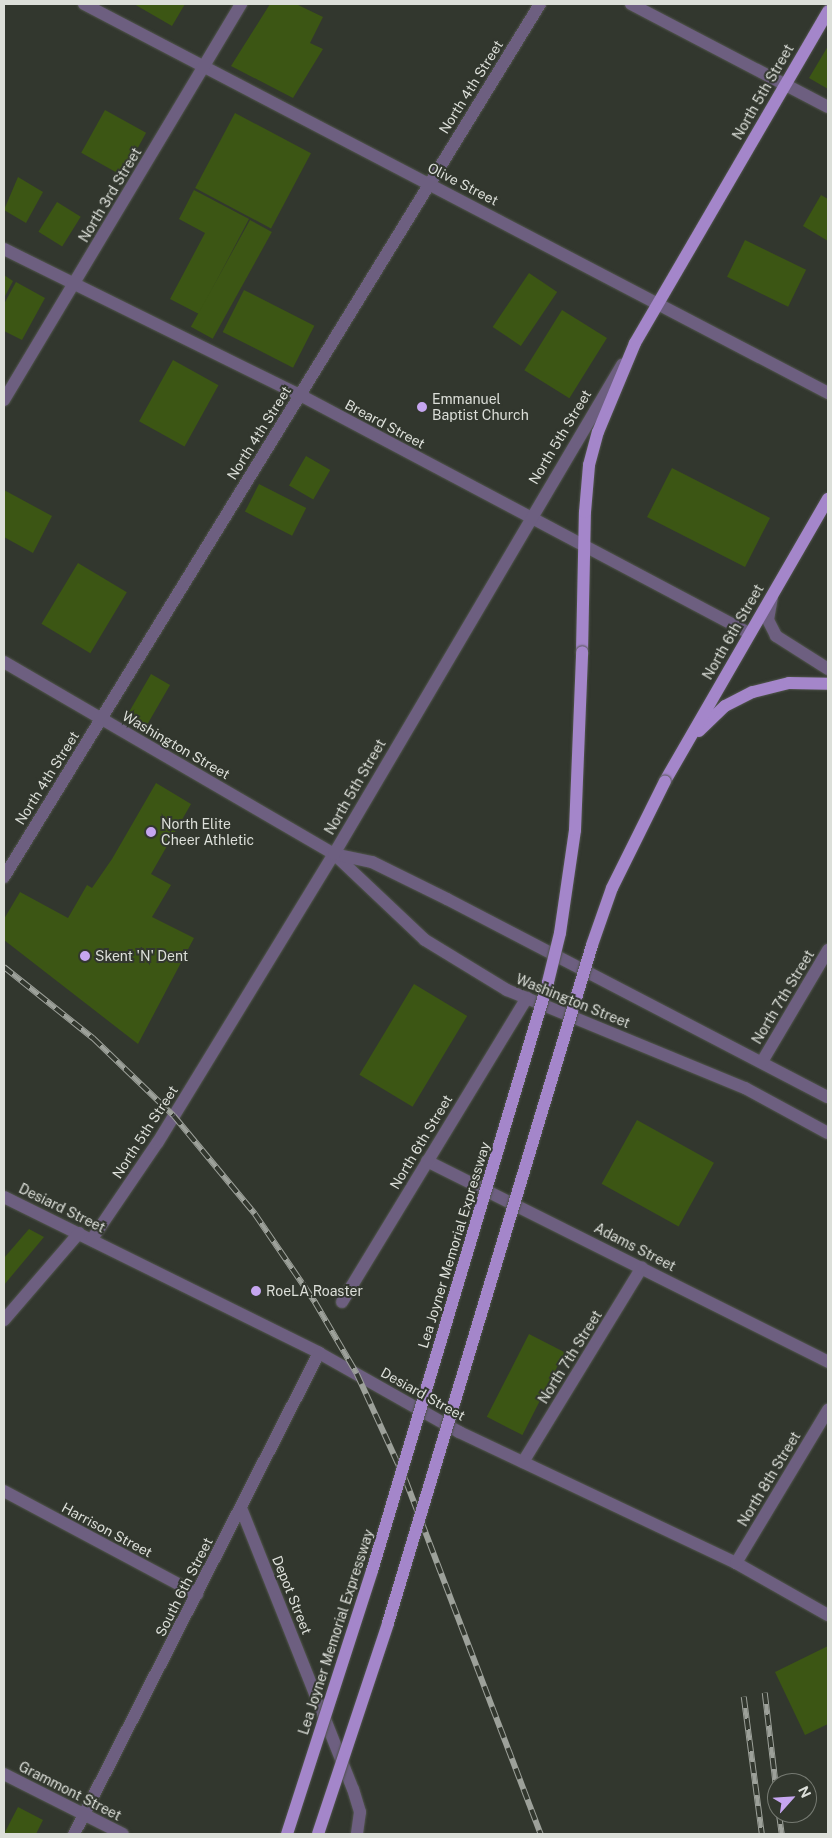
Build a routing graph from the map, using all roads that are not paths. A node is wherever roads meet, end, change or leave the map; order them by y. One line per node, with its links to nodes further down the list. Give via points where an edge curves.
1 (84, 4): 6 (street, Olive Street)
2 (241, 4): 6 (street, North 3rd Street)
3 (540, 4): 9 (street, North 4th Street)
4 (631, 4): 7 (street)
5 (828, 11): 7 (main road, North 5th Street)
6 (204, 66): 9 (street, Olive Street); 11 (street, North 3rd Street)
7 (784, 84): 8 (street); 12 (main road, North 5th Street)
8 (828, 107)
9 (430, 184): 12 (street, Olive Street); 15 (street, North 4th Street)
10 (4, 249): 11 (street, Breard Street)
11 (74, 285): 15 (street, Breard Street); 16 (street, North 3rd Street)
12 (658, 302): 13 (main road, North 5th Street); 14 (street, Olive Street)
13 (635, 343): 18 (street, North 5th Street); 19 (main road, North 5th Street, via 598,432 589,465)
14 (828, 393)
15 (300, 395): 18 (street, Breard Street); 26 (street, North 4th Street)
16 (4, 400)
17 (828, 499): 20 (main road, North 6th Street)
18 (529, 518): 19 (street, Breard Street); 28 (street, North 5th Street)
19 (583, 546): 21 (street, Breard Street); 22 (main road, North 5th Street)
20 (772, 592): 21 (main road, North 6th Street); 24 (street, via 768,620 776,636)
21 (749, 633): 27 (main road, North 6th Street)
22 (582, 652): 55 (main road, Lea Joyner Memorial Expressway, bridge, via 575,830 552,966 372,1572)
23 (4, 662): 26 (street, Washington Street)
24 (828, 669)
25 (828, 684): 27 (main road, via 789,683 753,692 725,706)
26 (101, 719): 28 (street, Washington Street); 29 (street, North 4th Street)
27 (689, 739): 56 (main road, North 6th Street, bridge, via 664,781 612,888 592,945 388,1623)
28 (334, 854): 31 (street, Washington Street, via 425,940 507,990); 32 (street, Washington Street, via 380,866); 38 (street, North 5th Street, via 158,1142)
29 (4, 877)
30 (828, 950): 32 (street, North 7th Street)
31 (527, 998): 34 (street, Washington Street, via 745,1088); 35 (street, North 6th Street)
32 (763, 1060): 33 (street, Washington Street)
33 (828, 1097)
34 (828, 1133)
35 (427, 1161): 39 (street, Adams Street); 40 (street, North 6th Street)
36 (4, 1197): 37 (street, Desiard Street)
37 (79, 1233): 38 (street, Desiard Street); 41 (street)
38 (92, 1239): 42 (street, Desiard Street)
39 (642, 1267): 43 (street, Adams Street); 45 (street, North 7th Street)
40 (342, 1302)
41 (4, 1320)
42 (319, 1353): 45 (street, Desiard Street, via 459,1432); 47 (street, South 6th Street)
43 (828, 1362)
44 (828, 1410): 48 (street, North 8th Street)
45 (523, 1462): 48 (street, Desiard Street)
46 (4, 1491): 49 (street, Harrison Street)
47 (241, 1508): 49 (street, South 6th Street); 57 (street, Depot Street, via 353,1789 360,1812)
48 (736, 1563): 50 (street, Desiard Street)
49 (197, 1594): 52 (street, South 6th Street)
50 (828, 1616)
51 (4, 1774): 52 (street, Grammont Street)
52 (84, 1815): 53 (street, South 6th Street); 54 (street, Grammont Street)
53 (74, 1834)
54 (123, 1834)
55 (287, 1834)
56 (318, 1834)
57 (357, 1834)

